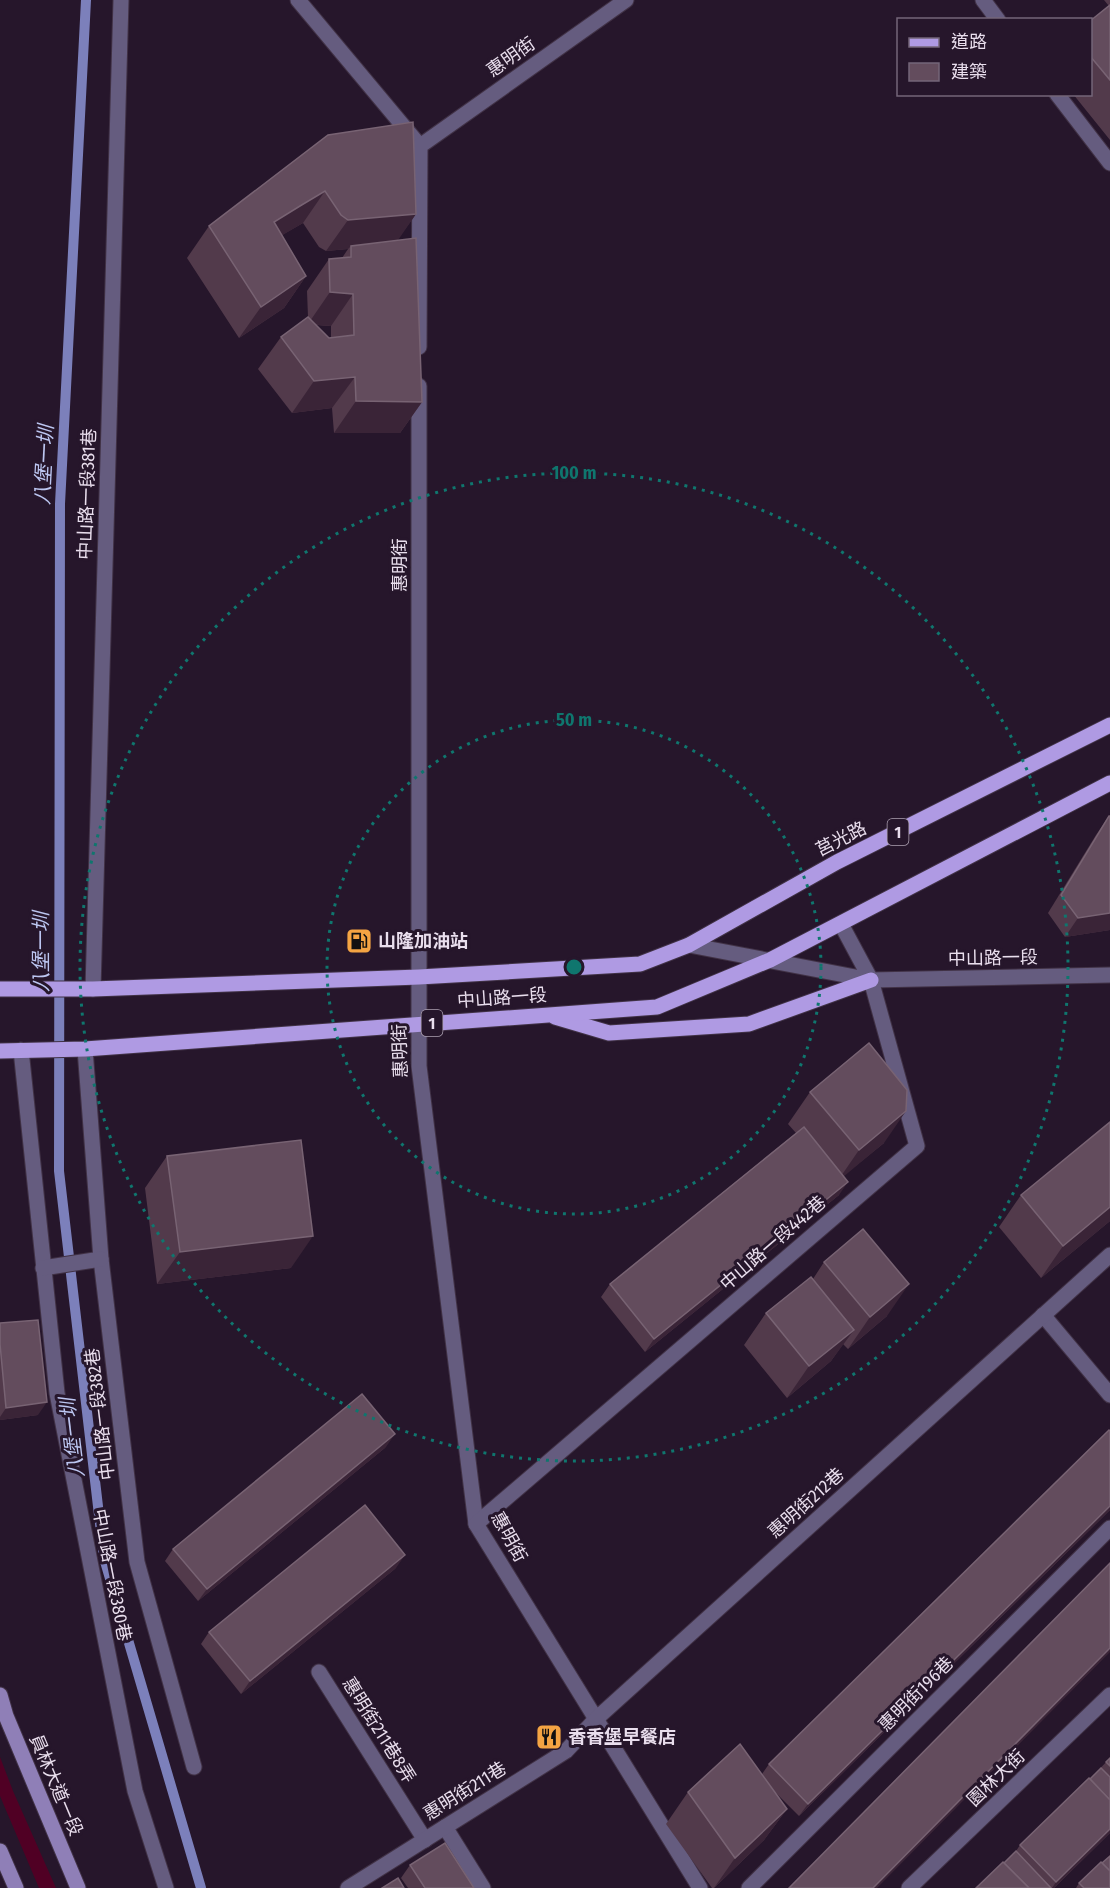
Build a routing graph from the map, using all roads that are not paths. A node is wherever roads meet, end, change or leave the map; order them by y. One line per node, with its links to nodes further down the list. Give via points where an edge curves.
1 (121, 0): 17 (street, 中山路一段381巷)
2 (298, 0): 7 (street)
3 (626, 0): 7 (street, 惠明街)
4 (983, 0): 5 (street)
5 (996, 18)
6 (1059, 96): 8 (street)
7 (420, 146): 15 (street, 惠明街)
8 (1110, 163)
9 (1110, 725): 12 (main road, 莒光路 / 1, via 837,862)
10 (1110, 783): 11 (main road, 1)
11 (841, 924): 13 (main road, 1); 16 (street, 中山路一段442巷)
12 (689, 945): 13 (street, 中山路一段); 15 (main road, 中山路一段 / 1, via 640,964)
13 (770, 960): 16 (street, 中山路一段); 19 (main road, 中山路一段 / 1, via 657,1007)
14 (1110, 975): 16 (street, 中山路一段)
15 (419, 977): 17 (main road, 中山路一段 / 1); 20 (street, 惠明街)
16 (871, 980): 19 (main road, via 749,1024 609,1033); 29 (street, 中山路一段442巷, via 917,1146)
17 (93, 988): 18 (main road, 1)
18 (0, 989)
19 (547, 1015): 20 (main road, 中山路一段 / 1)
20 (419, 1024): 21 (main road, 中山路一段 / 1); 29 (street, 惠明街, via 419,1066)
21 (85, 1049): 22 (main road, 1); 25 (street, 中山路一段382巷)
22 (21, 1050): 23 (main road, 1); 26 (street, 中山路一段380巷)
23 (0, 1051)
24 (1110, 1255): 27 (street, 惠明街212巷)
25 (101, 1259): 26 (street); 35 (street, 中山路一段382巷, via 137,1562)
26 (43, 1268): 41 (street, 中山路一段380巷, via 57,1393 135,1791)
27 (1043, 1315): 28 (street); 34 (street, 惠明街212巷)
28 (1110, 1395)
29 (476, 1524): 34 (street, 惠明街)
30 (1110, 1528): 45 (street, 惠明街196巷)
31 (319, 1672): 37 (street, 惠明街211巷8弄)
32 (0, 1695): 40 (main road, 員林大道一段)
33 (1110, 1695): 46 (street, 園林大街)
34 (596, 1719): 36 (street, 惠明街211巷, via 566,1751); 44 (street, 惠明街)
35 (194, 1767)
36 (445, 1827): 37 (street, 惠明街211巷); 43 (street)
37 (425, 1840): 42 (street, 惠明街211巷)
38 (0, 1851): 39 (main road)
39 (16, 1888)
40 (78, 1888)
41 (166, 1888)
42 (348, 1888)
43 (483, 1888)
44 (700, 1888)
45 (748, 1888)
46 (909, 1888)

